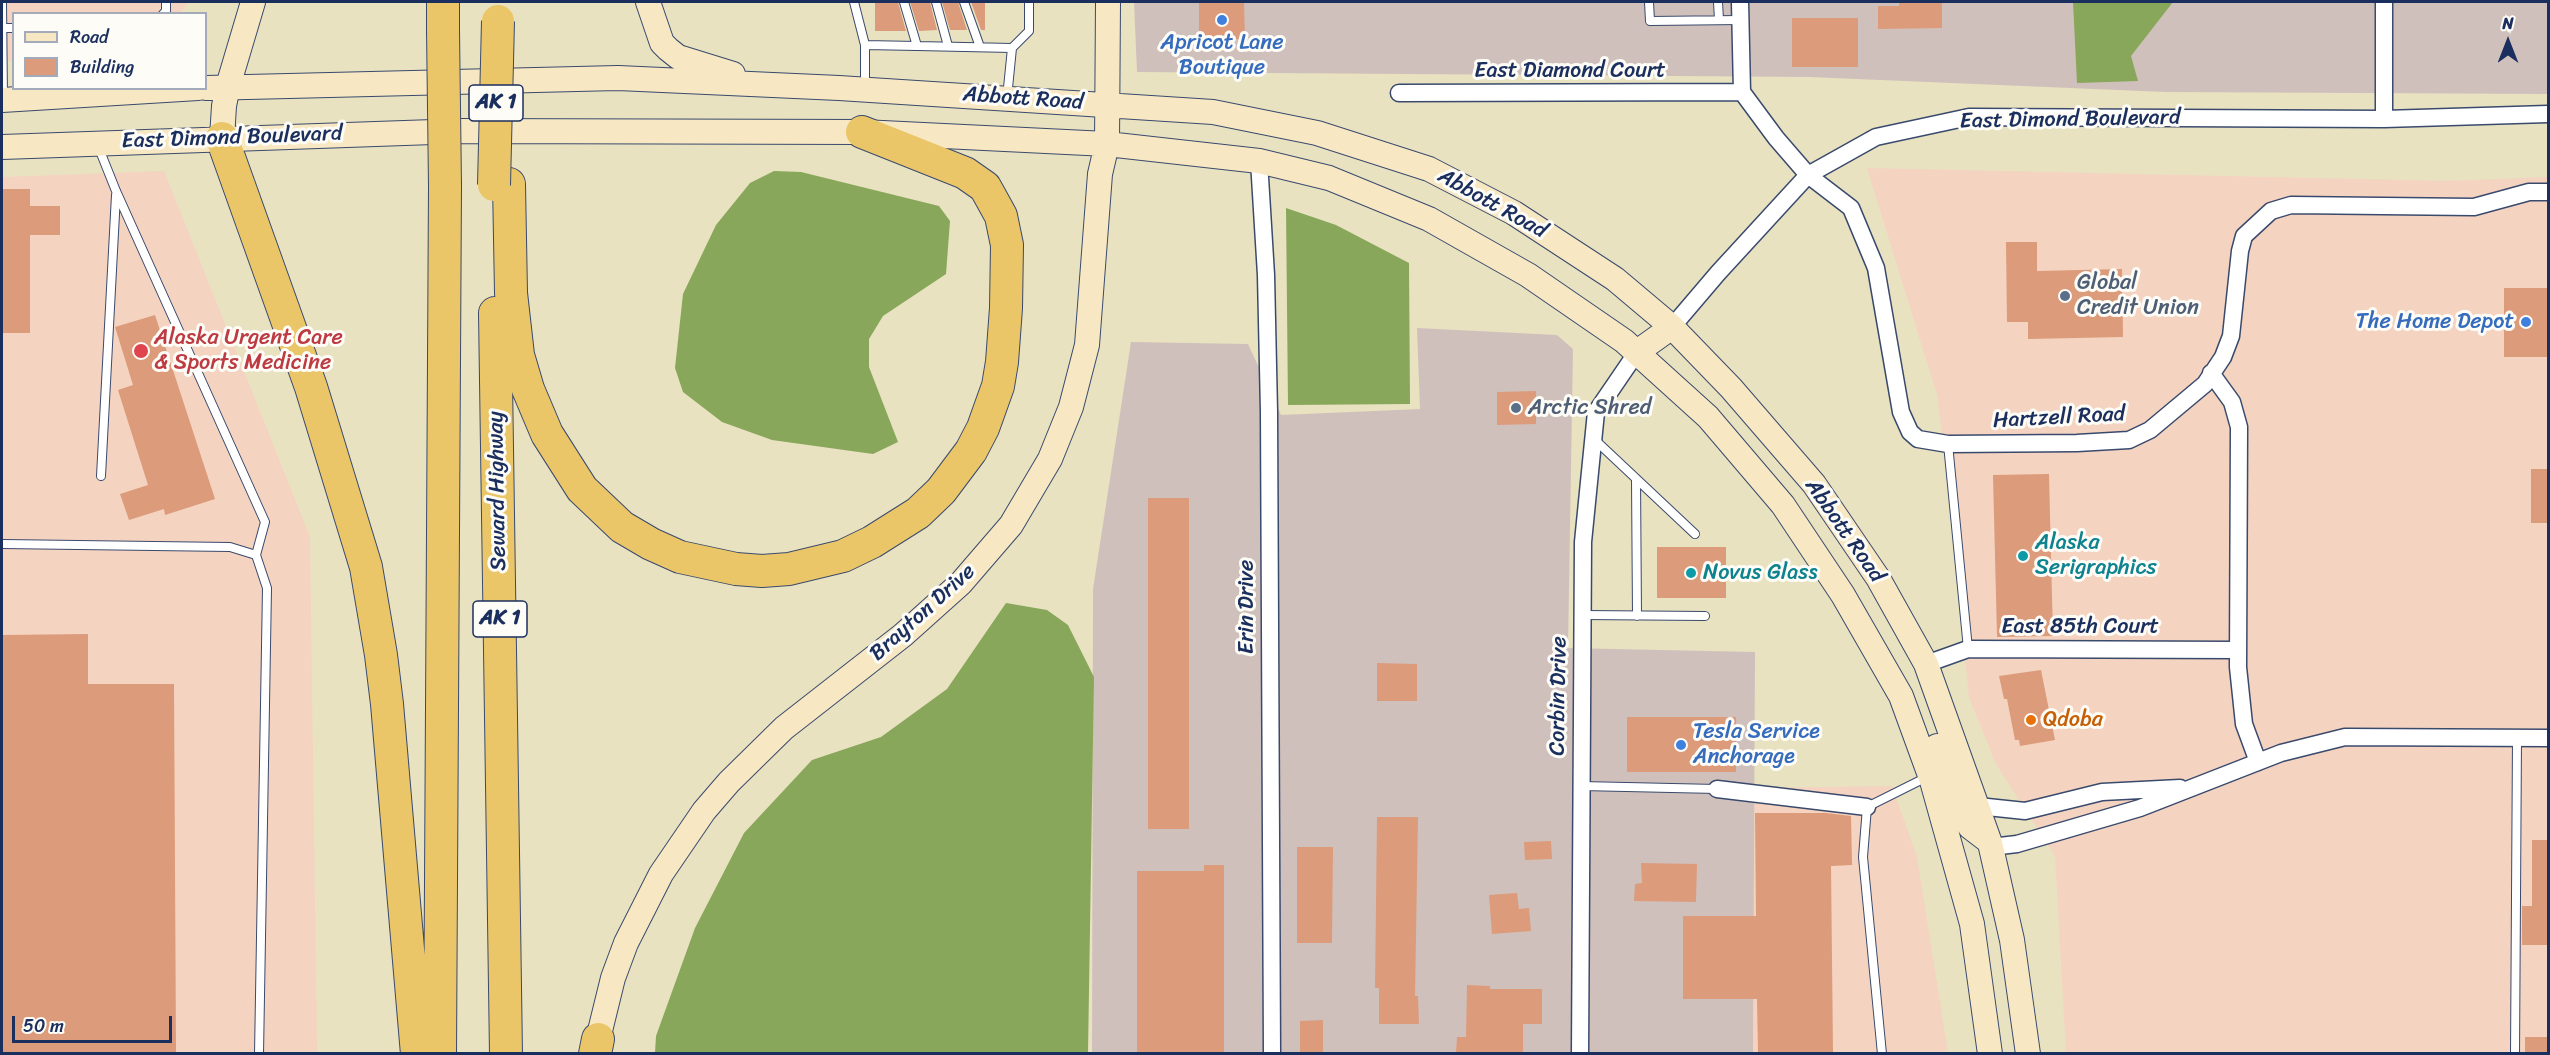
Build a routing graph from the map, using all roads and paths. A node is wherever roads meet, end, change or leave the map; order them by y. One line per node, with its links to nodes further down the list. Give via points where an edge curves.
1 (2, 2): 18 (lane)
2 (253, 2): 25 (main road)
3 (648, 2): 24 (main road, via 662,43 678,57)
4 (854, 2): 19 (lane)
5 (904, 2): 20 (lane)
6 (936, 2): 21 (lane)
7 (964, 2): 22 (lane)
8 (1029, 2): 23 (lane, via 1029,31)
9 (1108, 2): 32 (main road, Brayton Drive)
10 (1649, 2): 16 (lane, via 1650,21)
11 (1718, 2): 16 (lane)
12 (1740, 2): 17 (street)
13 (2384, 2): 34 (street)
14 (498, 11): 43 (highway, Seward Highway / AK 1, bridge)
15 (443, 16): 76 (highway, AK 1, bridge)
16 (1719, 20): 17 (lane)
17 (1740, 20): 28 (street)
18 (2, 28): 31 (lane)
19 (865, 45): 20 (lane); 26 (lane)
20 (917, 46): 21 (lane)
21 (948, 46): 22 (lane)
22 (980, 47): 23 (lane)
23 (1012, 48): 30 (lane)
24 (773, 85): 25 (main road, Abbott Road, via 618,78); 26 (main road, Abbott Road)
25 (217, 87): 37 (main road, via 224,106)
26 (865, 89): 30 (main road, Abbott Road)
27 (165, 90): 31 (main road)
28 (1742, 92): 29 (street, East Diamond Court); 42 (street, Hartzell Road)
29 (1399, 93)
30 (1007, 98): 32 (main road, Abbott Road)
31 (2, 100)
32 (1106, 105): 39 (main road, Brayton Drive); 46 (main road, Abbott Road, via 1213,112 1305,130 1429,168 1514,213 1615,279)
33 (2548, 114): 34 (street, East Dimond Boulevard)
34 (2384, 119): 42 (street, East Dimond Boulevard, via 1969,117 1876,137)
35 (462, 131): 36 (main road, Abbott Road); 37 (main road, East Dimond Boulevard)
36 (862, 132): 39 (main road, Abbott Road); 43 (highway, via 965,173 985,187 1001,216 1007,245 1002,362 991,407 971,451 926,506 900,526 843,556 789,569 736,569 681,556 622,527 582,489 547,434 518,354)
37 (222, 138): 38 (main road, East Dimond Boulevard); 75 (highway, via 311,387 366,567 387,704)
38 (97, 142): 40 (main road, East Dimond Boulevard); 44 (lane)
39 (1107, 144): 41 (main road, Abbott Road); 73 (main road, Brayton Drive, via 1100,174 1086,352 1071,407 1040,478 1011,525 961,583 903,635 784,728 704,811 660,874 638,917 613,978)
40 (2, 147)
41 (1258, 161): 47 (main road, Abbott Road, via 1329,178 1429,219 1528,275); 78 (street, Erin Drive, via 1266,275 1268,400)
42 (1808, 175): 46 (street, East Dimond Boulevard); 50 (street, Hartzell Road, via 1851,208 1876,268 1901,412 1910,432 1918,439)
43 (501, 184): 77 (highway, Seward Highway / AK 1)
44 (116, 191): 51 (lane); 55 (lane, via 265,522)
45 (2548, 192): 48 (street, Hartzell Road, via 2529,192 2474,207 2291,204 2271,211 2244,236 2231,336)
46 (1672, 327): 47 (main road); 61 (main road, Abbott Road, via 1814,483 1878,578)
47 (1637, 352): 49 (street, Corbin Drive, via 1596,412); 62 (main road, Abbott Road, via 1708,417 1783,505 1843,595)
48 (2211, 373): 50 (street, Hartzell Road, via 2205,384 2150,430 2129,440); 60 (street, via 2232,402 2239,427)
49 (1593, 439): 52 (lane); 56 (street, Corbin Drive, via 1583,542)
50 (1948, 444): 59 (lane)
51 (100, 476)
52 (1636, 479): 53 (lane); 57 (lane)
53 (1695, 534)
54 (2, 544): 55 (lane, via 230,547)
55 (256, 555): 74 (lane, via 267,588)
56 (1582, 615): 57 (lane); 67 (street, Corbin Drive)
57 (1637, 616): 58 (lane)
58 (1705, 616)
59 (1968, 649): 60 (street, East 85th Court); 61 (street, East 85th Court)
60 (2237, 650): 65 (street, via 2244,724)
61 (1926, 664): 70 (main road, Abbott Road)
62 (1901, 696): 66 (main road, Abbott Road); 72 (main road, via 1924,718 1959,809 1970,827)
63 (2517, 738): 64 (street); 65 (street, via 2345,737); 83 (lane)
64 (2548, 738)
65 (2258, 762): 68 (street)
66 (1930, 776): 71 (lane); 81 (main road, Abbott Road, via 1972,924)
67 (1581, 786): 69 (lane); 79 (street, Corbin Drive)
68 (2193, 788): 70 (street, via 2102,792 2025,811); 72 (street, via 2140,808 2023,842)
69 (1717, 789): 71 (street)
70 (1978, 806): 72 (main road, Abbott Road)
71 (1867, 807): 80 (lane, via 1863,857)
72 (1991, 845): 82 (main road, Abbott Road, via 2012,940)
73 (597, 1049)
74 (259, 1053)
75 (417, 1053)
76 (440, 1053)
77 (506, 1053)
78 (1272, 1053)
79 (1580, 1053)
80 (1882, 1053)
81 (1990, 1053)
82 (2028, 1053)
83 (2515, 1053)

